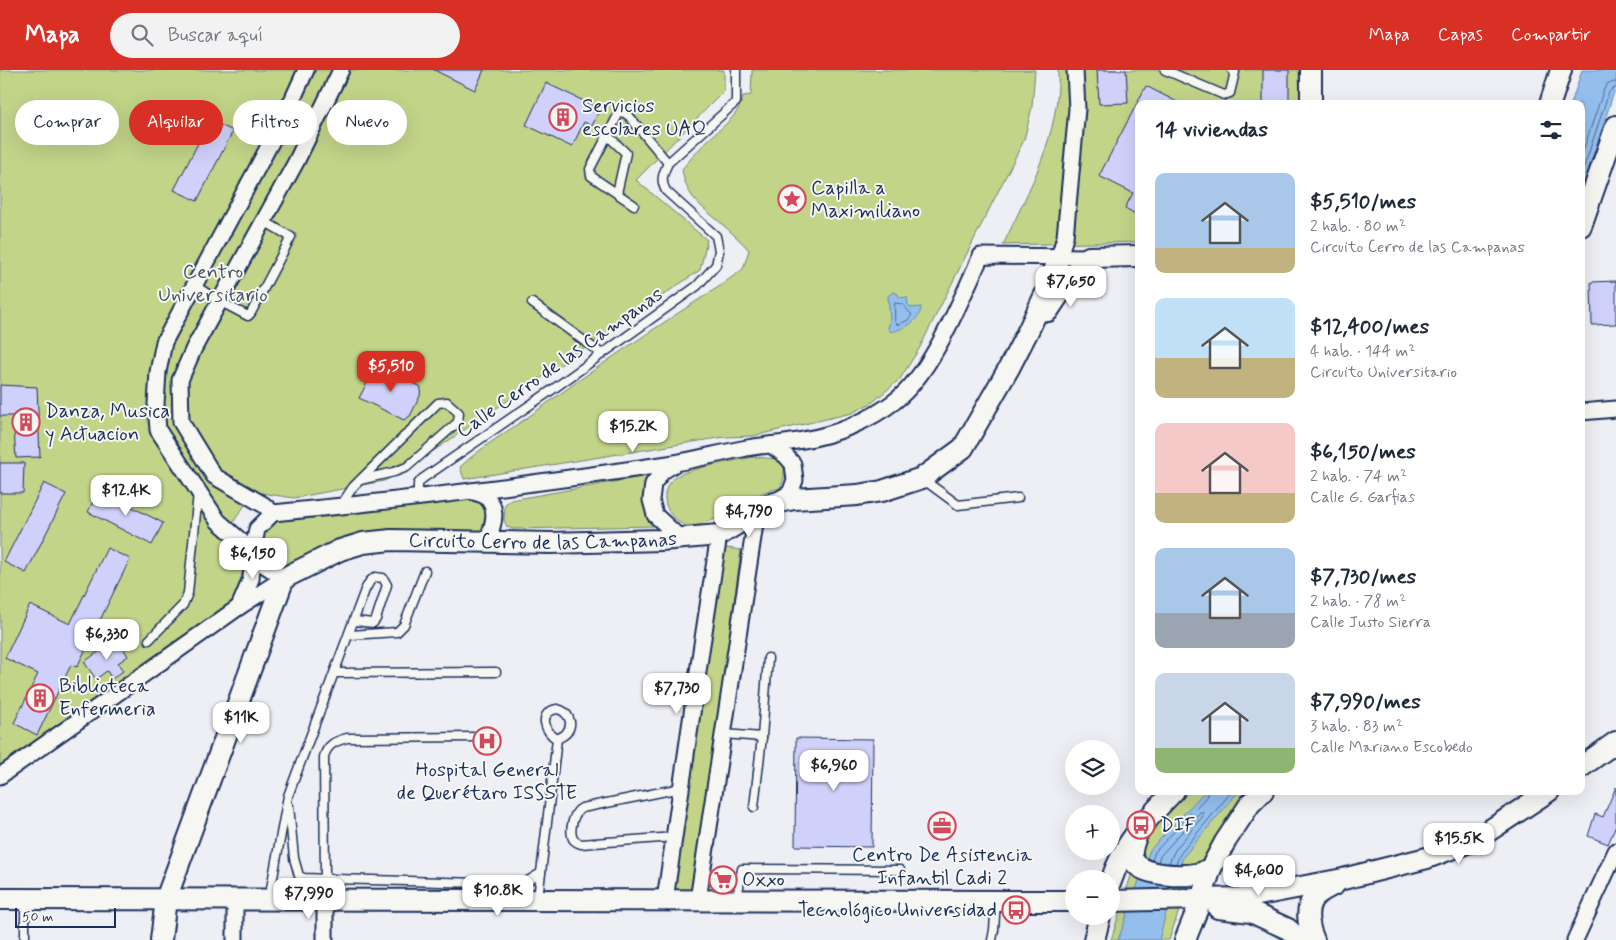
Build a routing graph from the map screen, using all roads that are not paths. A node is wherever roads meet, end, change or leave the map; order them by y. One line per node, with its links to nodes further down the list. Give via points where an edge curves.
1 (306, 70): 21 (street, via 284,118)
2 (341, 70): 17 (street)
3 (736, 70): 13 (lane, via 736,102)
4 (1075, 70): 19 (street, via 1077,109 1065,237)
5 (1164, 70): 6 (lane, via 1224,95 1232,90)
6 (1234, 70)
7 (1311, 70): 9 (street)
8 (1561, 70): 10 (street)
9 (1312, 100)
10 (1551, 100)
11 (1616, 126): 16 (street)
12 (608, 136): 13 (lane, via 619,113 623,112); 14 (lane, via 626,153); 14 (lane, via 590,169 591,176)
13 (668, 163): 25 (lane, Calle Cerro de las Campanas, via 662,184 716,236 719,251 716,265 697,286)
14 (617, 193): 15 (lane)
15 (634, 204)
16 (1585, 215)
17 (264, 221): 22 (street); 22 (lane, via 291,236 252,313 245,315)
18 (1135, 256): 20 (street)
19 (1059, 257): 20 (street); 24 (street, Circuito Cerro de las Campanas); 28 (street, via 981,256 924,370 895,401 843,430)
20 (1089, 257): 24 (street, via 1039,322)
21 (194, 285): 22 (lane); 33 (street, via 164,342 156,404 158,430)
22 (219, 301): 30 (street, via 180,380 180,422)
23 (532, 303): 25 (lane)
24 (1028, 331): 31 (street, Circuito Cerro de las Campanas, via 963,448)
25 (602, 354): 35 (lane, Calle Cerro de las Campanas, via 422,479 418,484)
26 (1616, 409): 27 (street)
27 (1585, 412)
28 (772, 445): 29 (street); 38 (street, via 793,464 796,480 790,493)
29 (677, 462): 34 (street); 41 (street, via 663,471 653,484 650,500 655,515)
30 (214, 476): 33 (street, via 210,484); 39 (street)
31 (922, 478): 36 (lane, via 958,505); 38 (street, Circuito Cerro de las Campanas, via 858,495 794,498)
32 (360, 480): 32 (lane, via 438,403 447,402 459,413 458,422 406,467); 37 (lane)
33 (198, 491): 43 (street, via 218,521); 49 (lane, via 188,593 183,605)
34 (471, 491): 35 (street); 42 (street, via 486,498 494,509 495,521)
35 (418, 497): 37 (street)
36 (1018, 498)
37 (340, 506): 39 (street)
38 (764, 507): 40 (street, Circuito Cerro de las Campanas); 53 (street)
39 (273, 513): 43 (street, via 257,529)
40 (719, 535): 41 (street, Circuito Cerro de las Campanas); 60 (street)
41 (680, 538): 42 (street, Circuito Cerro de las Campanas)
42 (486, 542): 45 (street, Circuito Cerro de las Campanas, via 391,540 363,543 340,550)
43 (253, 550): 45 (street, via 263,564); 46 (street, via 251,579)
44 (425, 571): 48 (lane, via 404,625 397,632)
45 (284, 578): 46 (street); 79 (street)
46 (238, 607): 59 (street)
47 (355, 621): 47 (lane, via 370,581 375,577 383,578 387,585 376,619 373,623); 48 (lane)
48 (350, 634): 51 (lane)
49 (149, 640)
50 (768, 658): 55 (lane)
51 (335, 672): 52 (lane); 63 (lane)
52 (496, 672)
53 (724, 734): 55 (lane); 85 (street)
54 (478, 737): 73 (lane, via 347,738 329,746 324,757)
55 (762, 737): 65 (lane)
56 (557, 739): 72 (lane)
57 (1616, 742): 58 (street)
58 (1585, 764)
59 (0, 776)
60 (681, 788): 67 (street); 67 (lane, via 582,808 573,817 572,839 581,844)
61 (1170, 795): 66 (street)
62 (1543, 795): 75 (street, via 1475,840 1427,858)
63 (288, 796): 73 (lane, via 298,876); 81 (lane)
64 (1257, 798): 69 (street, via 1224,842)
65 (754, 807)
66 (1141, 826): 69 (street, via 1133,846 1133,859 1139,867 1169,875 1201,873); 71 (street, via 1121,855)
67 (675, 837): 84 (street)
68 (1616, 851): 102 (street)
69 (1211, 868): 89 (street)
70 (900, 870): 86 (lane, via 742,869)
71 (1115, 870)
72 (541, 873): 74 (lane, via 518,884); 83 (lane)
73 (325, 879): 74 (lane)
74 (335, 879): 82 (lane)
75 (1343, 879): 76 (street); 101 (street, via 1311,900 1308,920)
76 (1243, 898): 89 (street); 100 (street, via 1264,904 1292,924)
77 (0, 899): 78 (street)
78 (25, 899): 79 (street); 92 (lane)
79 (166, 899): 80 (street); 93 (street)
80 (235, 899): 81 (street); 94 (street)
81 (269, 899): 82 (street)
82 (330, 900): 83 (street); 95 (street)
83 (538, 900): 84 (street)
84 (666, 900): 85 (street)
85 (698, 900): 86 (street)
86 (736, 901): 87 (street)
87 (996, 901): 88 (street); 96 (lane)
88 (1065, 901)
89 (1192, 904): 90 (street); 98 (street); 99 (street, via 1251,912 1288,929)
90 (1120, 910)
91 (1103, 925): 97 (street)
92 (25, 940)
93 (161, 940)
94 (235, 940)
95 (325, 940)
96 (992, 940)
97 (1094, 940)
98 (1185, 940)
99 (1300, 940)
100 (1306, 940)
101 (1314, 940)
102 (1575, 940)

